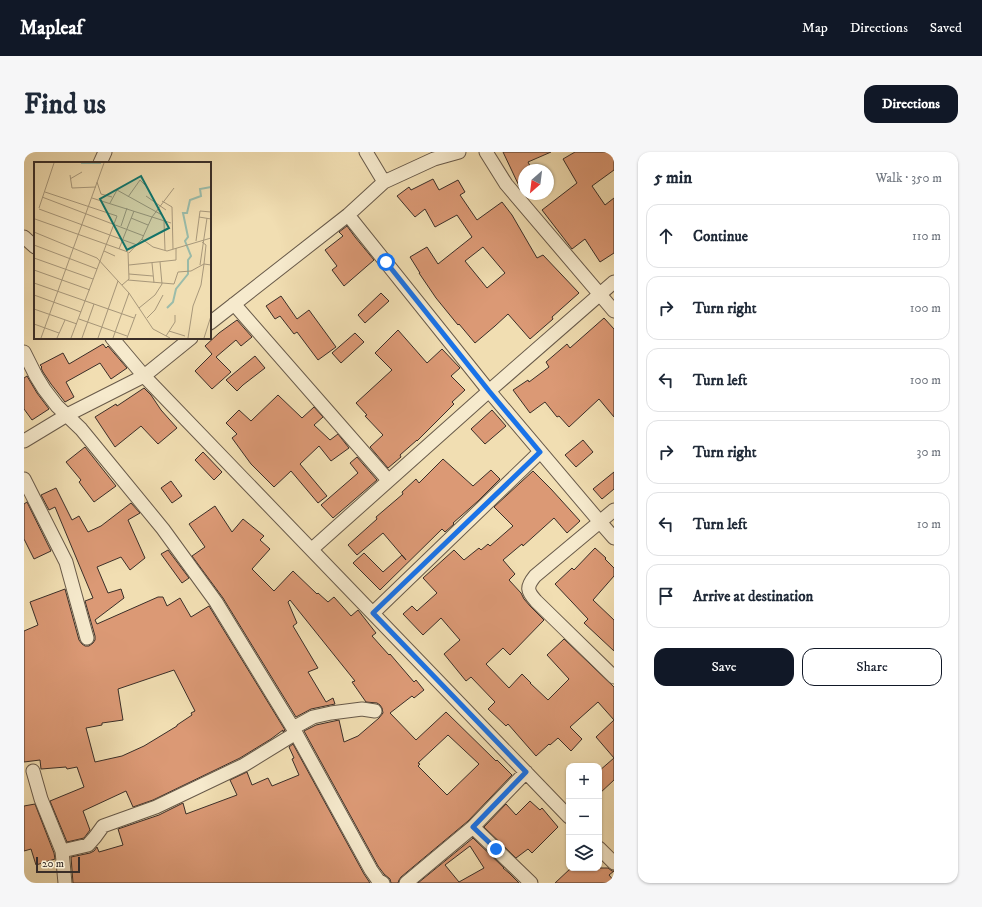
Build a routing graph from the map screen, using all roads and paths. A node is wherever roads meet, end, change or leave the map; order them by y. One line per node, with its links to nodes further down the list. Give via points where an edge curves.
1 (105, 152): 5 (street)
2 (366, 152): 6 (street)
3 (459, 152): 6 (street)
4 (486, 152): 11 (street, via 506,184)
5 (100, 162)
6 (384, 182): 7 (street)
7 (348, 215): 12 (street); 19 (street)
8 (24, 237): 9 (street)
9 (34, 246)
10 (614, 282): 11 (street)
11 (600, 294): 13 (street); 19 (street)
12 (234, 304): 14 (street); 24 (street)
13 (614, 311)
14 (211, 322)
15 (113, 339): 18 (street)
16 (190, 339): 18 (street)
17 (24, 352): 20 (street, via 44,389)
18 (144, 376): 20 (street); 28 (street)
19 (489, 391): 22 (street); 24 (street)
20 (67, 415): 21 (street); 33 (street, via 163,529 193,570 216,602)
21 (24, 441)
22 (540, 452): 26 (street); 29 (street)
23 (24, 479): 30 (street, via 66,562)
24 (388, 480): 28 (street)
25 (614, 510): 26 (street)
26 (600, 522): 27 (street); 31 (street, via 535,576 529,583 528,590 536,601)
27 (614, 538)
28 (312, 549): 29 (street)
29 (373, 613): 35 (street)
30 (87, 638)
31 (614, 677)
32 (375, 711): 33 (street, via 362,709 331,713 314,717)
33 (294, 730): 38 (street, via 244,765 156,807 103,826 88,845); 40 (street, via 371,870)
34 (33, 771): 38 (street, via 41,799)
35 (526, 772): 36 (street); 37 (street)
36 (566, 813)
37 (473, 827): 41 (street); 42 (street)
38 (62, 851): 39 (street)
39 (65, 883)
40 (382, 883)
41 (406, 883)
42 (531, 883)

